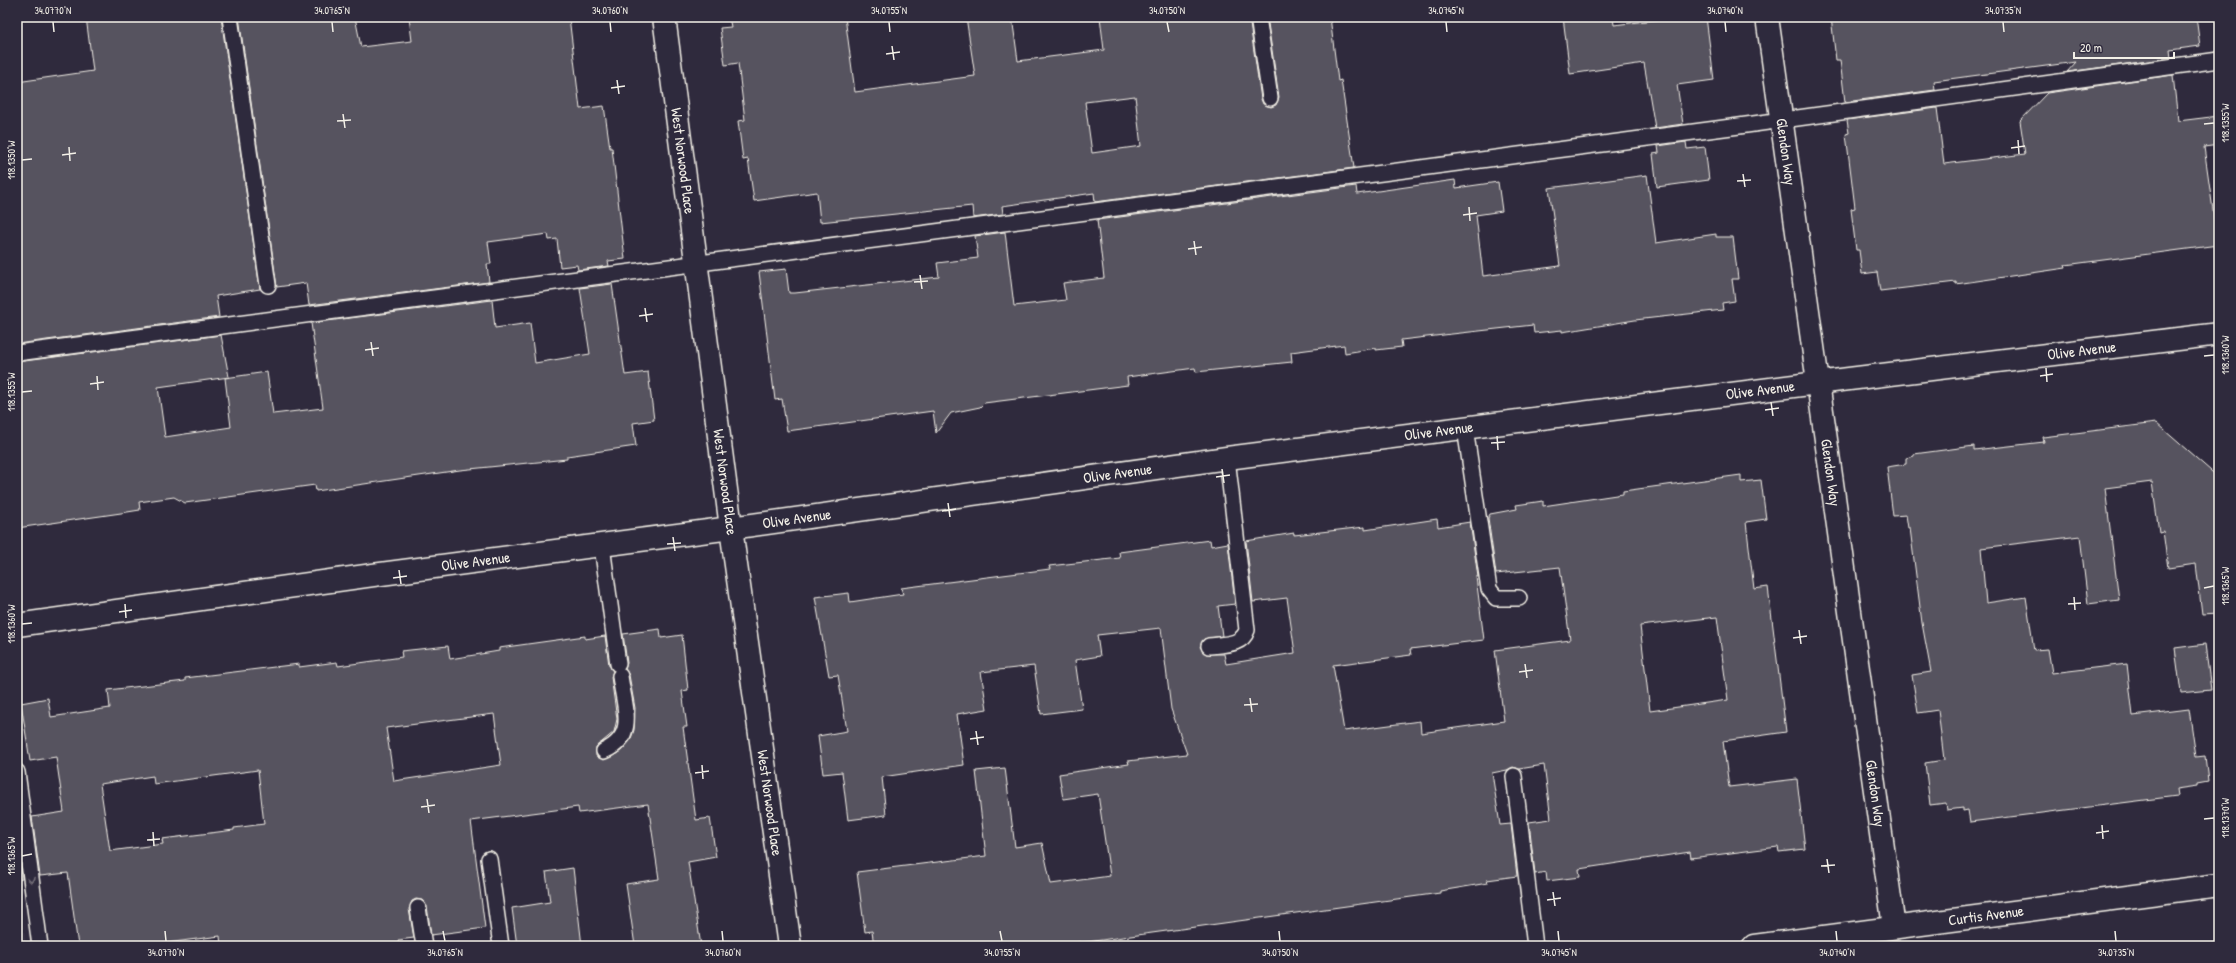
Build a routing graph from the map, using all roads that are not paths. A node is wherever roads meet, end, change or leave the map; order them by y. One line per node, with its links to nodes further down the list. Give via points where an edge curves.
1 (230, 17): 9 (lane)
2 (664, 17): 8 (street, West Norwood Place)
3 (1258, 17): 6 (lane)
4 (1767, 17): 7 (street, Glendon Way)
5 (2219, 60): 7 (lane)
6 (1270, 98)
7 (1782, 121): 8 (lane); 12 (street, Glendon Way)
8 (698, 262): 11 (lane); 15 (street, West Norwood Place)
9 (268, 285)
10 (2219, 334): 12 (street, Olive Avenue)
11 (17, 353)
12 (1817, 383): 13 (street, Olive Avenue); 26 (street, Glendon Way)
13 (1465, 428): 14 (street, Olive Avenue); 17 (lane, via 1489,589 1496,598)
14 (1227, 458): 15 (street, Olive Avenue); 19 (lane, via 1246,630 1245,637 1238,642)
15 (732, 528): 16 (street, Olive Avenue); 30 (street, West Norwood Place)
16 (602, 546): 18 (street, Olive Avenue); 20 (lane, via 627,727 623,738 616,746)
17 (1520, 598)
18 (17, 625)
19 (1209, 646)
20 (604, 751)
21 (17, 772): 27 (lane, one-way to 27)
22 (1514, 776): 31 (lane)
23 (489, 859): 29 (lane)
24 (2219, 885): 26 (street, Curtis Avenue)
25 (418, 908): 28 (lane)
26 (1894, 928): 32 (street, Curtis Avenue)
27 (40, 946)
28 (424, 946)
29 (501, 946)
30 (790, 946)
31 (1535, 946)
32 (1754, 946)

